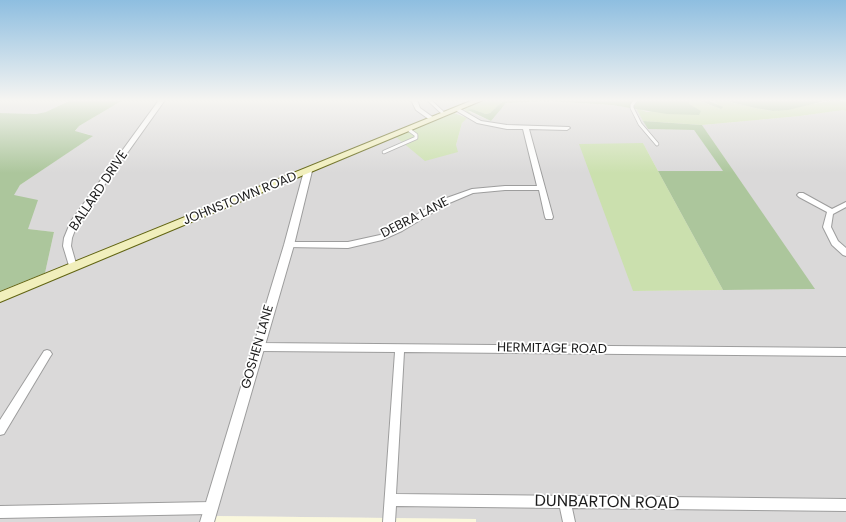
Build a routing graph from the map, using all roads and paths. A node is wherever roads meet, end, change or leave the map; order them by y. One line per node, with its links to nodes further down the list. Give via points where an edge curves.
1 (144, 124): 18 (street, BALLARD DRIVE, via 74,221 67,246)
2 (419, 124): 7 (main road, JOHNSTOWN ROAD)
3 (492, 124): 5 (street)
4 (640, 124): 8 (lane)
5 (526, 128): 6 (street); 11 (street)
6 (567, 128)
7 (408, 129): 9 (lane, via 416,138); 10 (main road, JOHNSTOWN ROAD)
8 (657, 144)
9 (384, 152)
10 (308, 171): 16 (street, GOSHEN LANE); 18 (main road, JOHNSTOWN ROAD)
11 (541, 188): 15 (street); 16 (street, DEBRA LANE, via 472,191 444,202 382,237 348,245)
12 (801, 195): 14 (street)
13 (846, 204): 14 (street)
14 (832, 212): 17 (street, via 827,228 835,243)
15 (549, 218)
16 (289, 245): 20 (street, GOSHEN LANE)
17 (846, 253)
18 (73, 267): 19 (main road, JOHNSTOWN ROAD)
19 (0, 297)
20 (259, 347): 21 (street, HERMITAGE ROAD); 28 (street, GOSHEN LANE)
21 (400, 348): 22 (street, HERMITAGE ROAD); 25 (street)
22 (846, 352)
23 (47, 354): 24 (street)
24 (0, 430)
25 (391, 500): 26 (street, DUNBARTON ROAD); 31 (street)
26 (565, 502): 27 (street, DUNBARTON ROAD); 32 (street)
27 (846, 506)
28 (211, 508): 29 (street); 30 (street, GOSHEN LANE)
29 (0, 512)
30 (207, 522)
31 (389, 522)
32 (569, 522)

